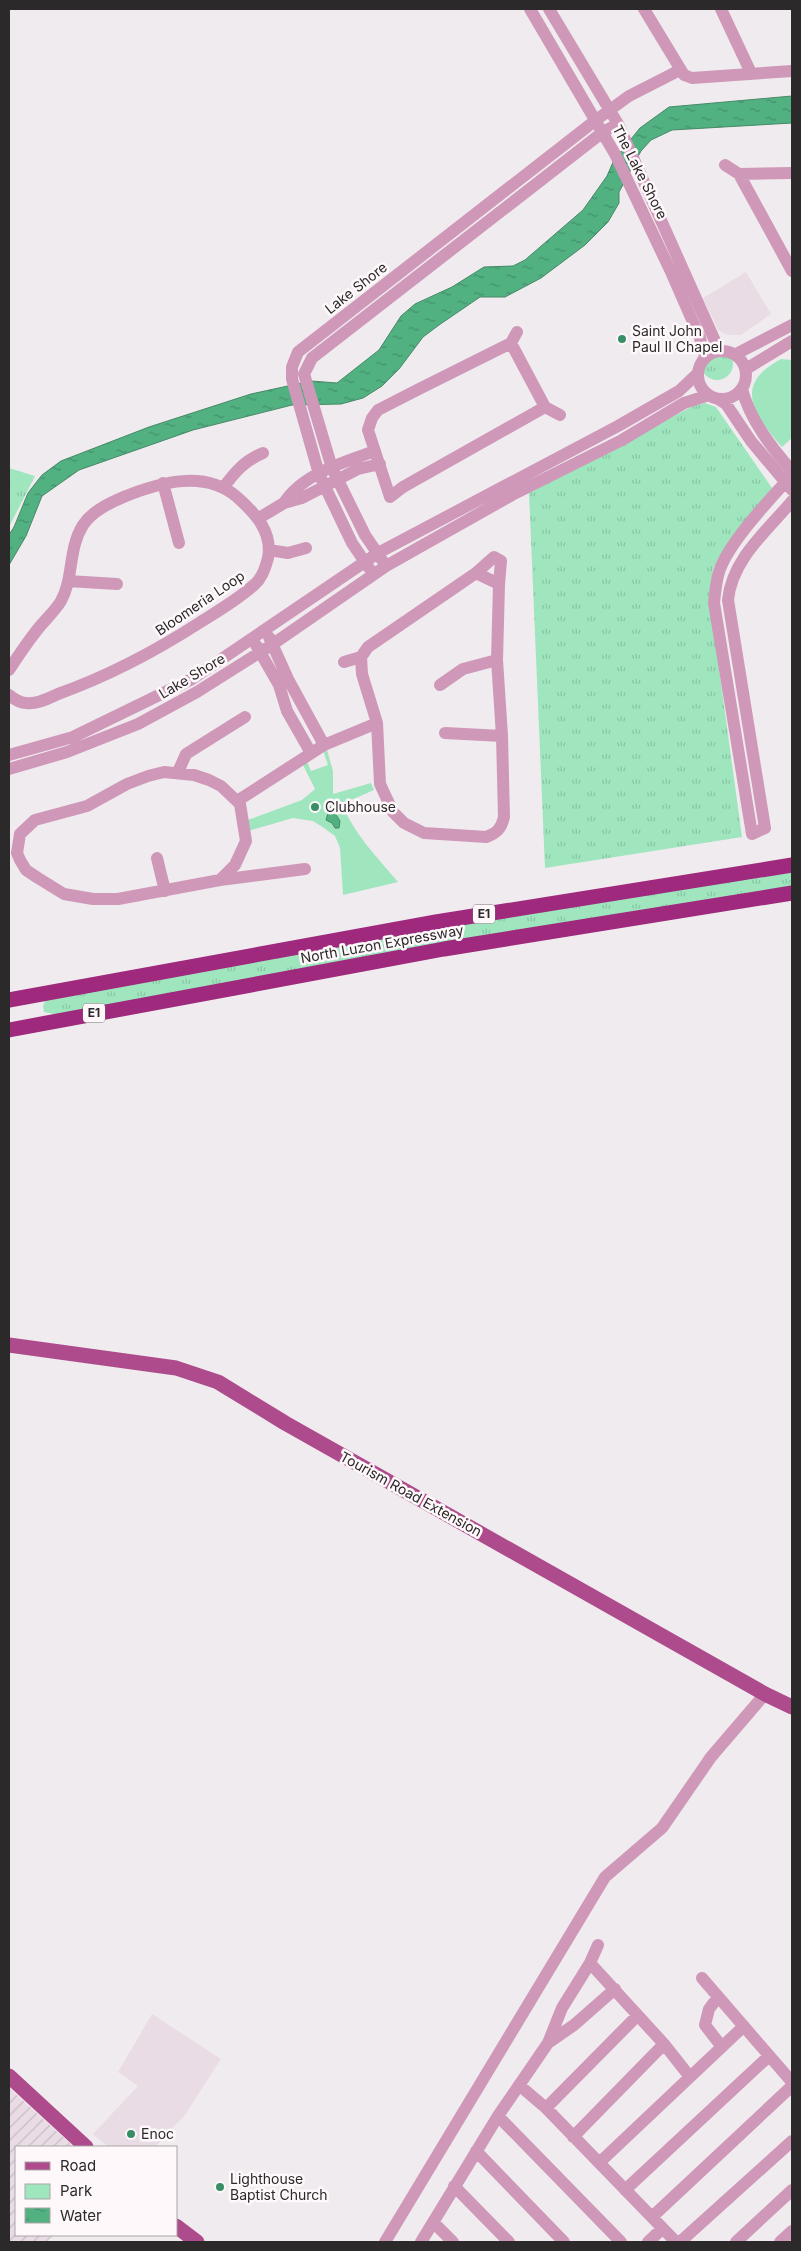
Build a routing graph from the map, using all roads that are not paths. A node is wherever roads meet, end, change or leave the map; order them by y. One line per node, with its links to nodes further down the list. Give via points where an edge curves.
1 (530, 9): 9 (street, The Lake Shore)
2 (549, 9): 8 (street, The Lake Shore)
3 (644, 9): 5 (street)
4 (721, 9): 7 (street)
5 (680, 70): 7 (street, via 692,78); 8 (street, Lake Shore, via 629,96)
6 (792, 72): 7 (street)
7 (751, 73)
8 (611, 111): 9 (street, Lake Shore); 10 (street, The Lake Shore)
9 (596, 120): 11 (street, The Lake Shore); 22 (street, Lake Shore, via 306,345 298,352)
10 (618, 124): 11 (street, Lake Shore); 18 (street, The Lake Shore)
11 (603, 132): 20 (street, The Lake Shore, via 692,320); 22 (street, Lake Shore)
12 (726, 165): 14 (street)
13 (792, 172): 14 (street)
14 (739, 174): 15 (street)
15 (792, 271)
16 (792, 325): 19 (street)
17 (792, 341): 21 (street)
18 (720, 350): 19 (street); 20 (street)
19 (736, 354): 21 (street)
20 (705, 358): 23 (street)
21 (746, 369): 24 (street)
22 (298, 372): 27 (street)
23 (698, 373): 25 (street, via 701,386); 45 (street, Lake Shore, via 679,391 618,426)
24 (742, 389): 25 (street, via 729,398); 32 (street, via 748,408)
25 (714, 397): 36 (street, via 726,404 751,442); 47 (street, Lake Shore, via 684,402 622,440 512,495)
26 (545, 407): 28 (street); 29 (street, via 514,338 378,410 368,430); 31 (street, via 402,487 390,498)
27 (308, 412): 33 (street); 34 (street)
28 (560, 415)
29 (375, 451): 31 (street); 34 (street)
30 (263, 453): 38 (street, via 243,463)
31 (380, 464): 34 (street)
32 (792, 471)
33 (319, 474): 34 (street); 37 (street); 40 (street, via 296,486)
34 (335, 474): 37 (street); 45 (street, via 365,535)
35 (163, 483): 38 (street, via 195,481); 42 (street); 50 (street, via 104,505 84,524 72,554)
36 (790, 483): 54 (street, via 729,554 720,570)
37 (325, 486): 40 (street); 46 (street, via 352,543)
38 (223, 488): 41 (street)
39 (792, 501): 53 (street, via 743,557 730,585)
40 (284, 503): 41 (street)
41 (259, 518): 44 (street)
42 (179, 542)
43 (306, 548): 44 (street, via 288,553)
44 (269, 550): 65 (street, Bloomeria Loop, via 256,584 161,647 94,682 37,702 26,704)
45 (378, 553): 46 (street, Lake Shore); 47 (street)
46 (365, 561): 48 (street); 55 (street, Lake Shore)
47 (386, 566): 48 (street, Lake Shore)
48 (373, 574): 57 (street, Lake Shore)
49 (476, 574): 52 (street); 52 (street, via 490,559 498,558 501,561); 59 (street, via 368,647)
50 (68, 580): 51 (street); 62 (street, via 60,601)
51 (117, 584)
52 (498, 584): 60 (street)
53 (728, 600): 54 (street); 54 (street, via 765,828 752,834)
54 (714, 603)
55 (266, 631): 56 (street, Lake Shore); 57 (street)
56 (251, 639): 58 (street); 72 (street, Lake Shore, via 192,679 124,713 73,737)
57 (273, 644): 58 (street, Lake Shore); 63 (street)
58 (260, 652): 63 (street); 73 (street, Lake Shore, via 138,724 67,752)
59 (361, 657): 61 (street); 67 (street, via 362,674)
60 (497, 660): 64 (street, via 463,669); 69 (street)
61 (344, 662)
62 (9, 670)
63 (284, 683): 70 (street); 71 (street, via 287,711)
64 (440, 685)
65 (9, 696)
66 (245, 717): 74 (street, via 186,754)
67 (376, 723): 69 (street, via 380,784 393,812 414,830 442,836 486,837 501,828 504,812); 70 (street)
68 (445, 733): 69 (street)
69 (502, 736)
70 (324, 745): 71 (street)
71 (311, 753): 75 (street)
72 (9, 755)
73 (9, 769)
74 (178, 772): 75 (street, via 221,786); 76 (street, via 148,776 87,806 35,820)
75 (237, 801): 80 (street, via 242,809 246,841 235,865)
76 (14, 832): 81 (street, via 26,870 64,894 93,900)
77 (157, 858): 81 (street)
78 (792, 865): 83 (highway, North Luzon Expressway / E1, via 436,922)
79 (305, 869): 80 (street)
80 (220, 880): 81 (street)
81 (165, 891)
82 (792, 893): 84 (highway, North Luzon Expressway / E1, via 444,949)
83 (9, 1000)
84 (9, 1030)
85 (9, 1345): 86 (main road, Tourism Road Extension, via 176,1368 218,1382)
86 (765, 1694): 87 (main road, Tourism Road Extension); 119 (street, via 711,1757 666,1824 604,1877)
87 (792, 1707)
88 (598, 1945): 89 (street)
89 (590, 1963): 91 (street); 95 (street, via 562,2008)
90 (702, 1978): 92 (street)
91 (615, 1989): 93 (street); 95 (street)
92 (718, 1997): 94 (street); 97 (street, via 709,2009 705,2026)
93 (637, 2016): 96 (street); 103 (street)
94 (744, 2026): 97 (street); 98 (street)
95 (548, 2043): 102 (street)
96 (664, 2044): 100 (street); 105 (street)
97 (722, 2047): 100 (street)
98 (769, 2056): 101 (street); 111 (street)
99 (9, 2076): 107 (main road)
100 (690, 2077): 109 (street)
101 (792, 2084): 113 (street)
102 (520, 2085): 103 (street); 104 (street)
103 (546, 2108): 105 (street)
104 (498, 2116): 108 (street); 124 (street)
105 (573, 2137): 109 (street)
106 (792, 2141): 127 (street)
107 (85, 2146)
108 (476, 2151): 110 (street); 123 (street)
109 (599, 2163): 111 (street)
110 (454, 2186): 114 (street); 122 (street)
111 (624, 2190): 113 (street)
112 (792, 2190): 128 (street)
113 (652, 2218): 116 (street)
114 (434, 2223): 120 (street); 121 (street)
115 (178, 2228): 118 (main road)
116 (662, 2228): 125 (street); 126 (street)
117 (792, 2231): 129 (street)
118 (197, 2242)
119 (385, 2242)
120 (421, 2242)
121 (453, 2242)
122 (509, 2242)
123 (564, 2242)
124 (621, 2242)
125 (648, 2242)
126 (676, 2242)
127 (680, 2242)
128 (736, 2242)
129 (780, 2242)

